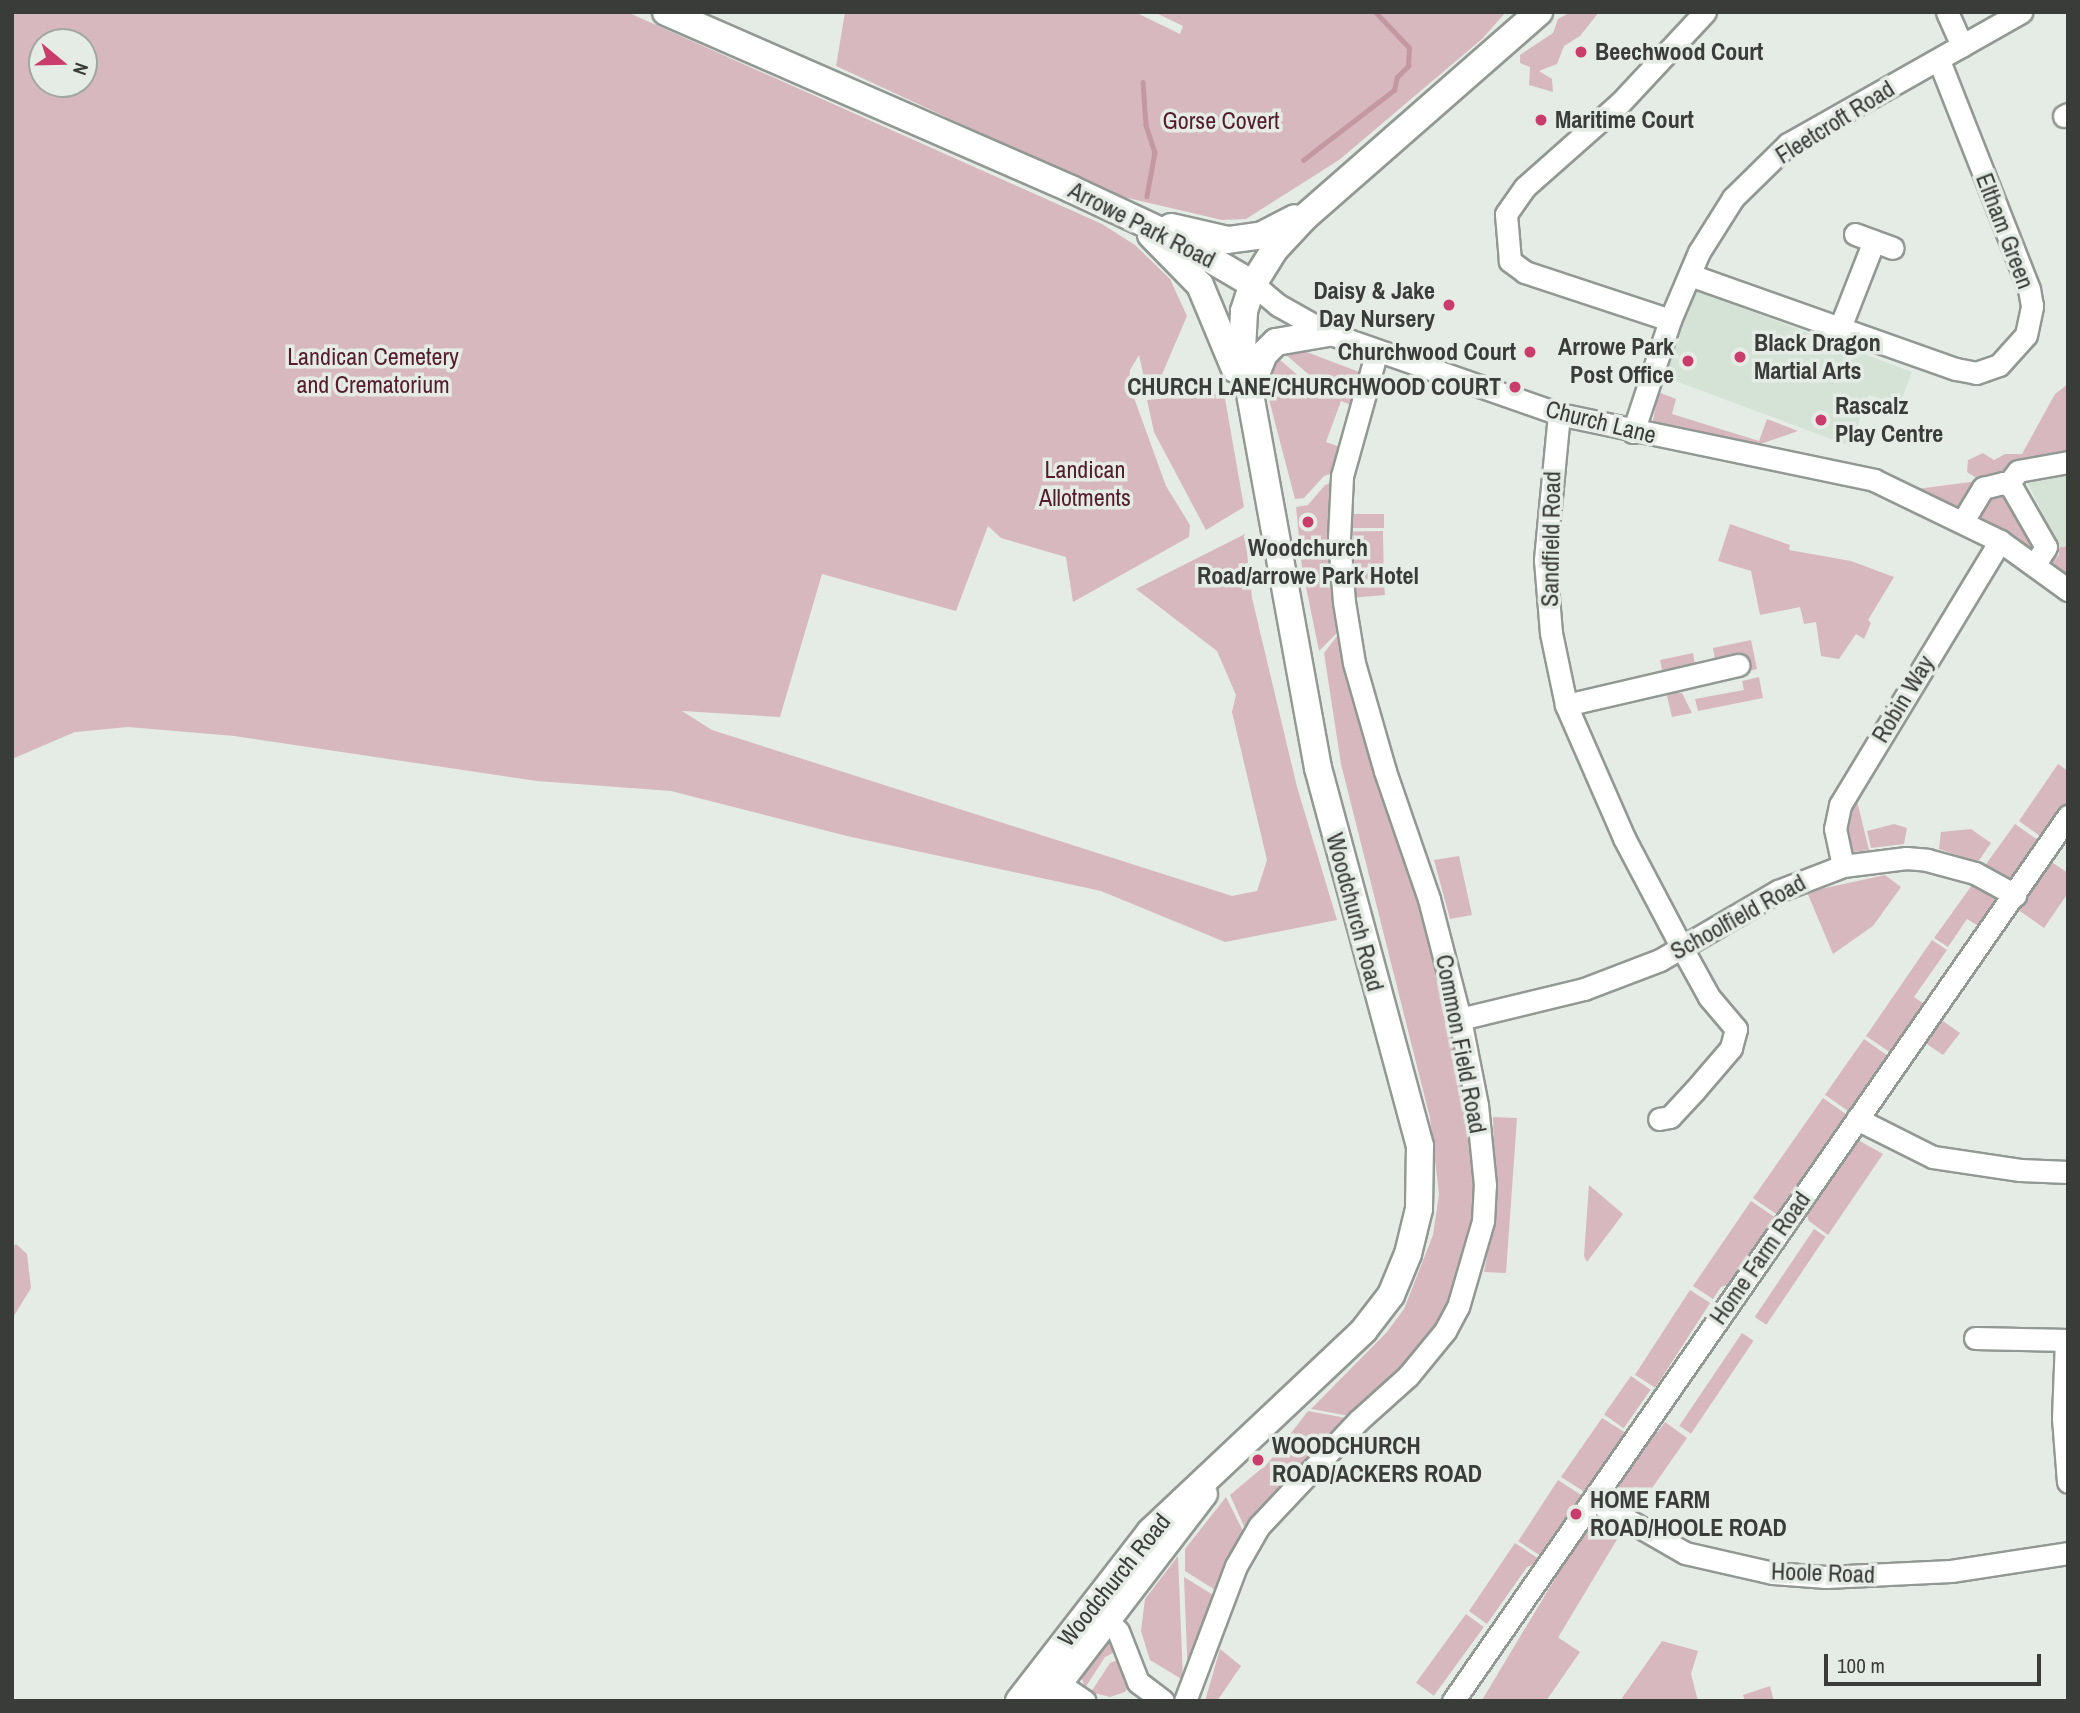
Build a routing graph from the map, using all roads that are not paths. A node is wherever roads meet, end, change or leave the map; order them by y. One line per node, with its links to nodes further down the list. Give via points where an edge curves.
1 (666, 12): 9 (main road, Arrowe Park Road)
2 (1539, 12): 8 (main road)
3 (1704, 12): 13 (street, via 1620,102 1525,187 1506,214 1505,245 1510,261 1525,272)
4 (1947, 12): 6 (street)
5 (2021, 12): 6 (street, Fleetcroft Road)
6 (1962, 46): 7 (street, Fleetcroft Road)
7 (1939, 60): 11 (street, Fleetcroft Road, via 1788,144 1733,198); 14 (street, Eltham Green, via 2029,289 2032,306 2026,335 1999,365 1976,373)
8 (1317, 207): 9 (main road, via 1262,235 1227,240); 12 (main road, via 1274,250)
9 (1138, 220): 12 (main road, Arrowe Park Road); 21 (main road, via 1200,285 1228,347)
10 (1874, 241): 14 (street)
11 (1690, 275): 13 (street, Fleetcroft Road); 14 (street, Eltham Green)
12 (1253, 284): 15 (street, Church Lane); 17 (main road, Woodchurch Road, via 1244,311 1242,350)
13 (1670, 320): 19 (street, Fleetcroft Road)
14 (1841, 325)
15 (1328, 334): 16 (street, Church Lane); 17 (main road, via 1276,342 1264,354)
16 (1377, 351): 18 (street, Church Lane); 33 (street, Common Field Road, via 1342,477 1339,538 1344,601 1354,663 1384,771 1429,899)
17 (1250, 391): 21 (main road, Woodchurch Road)
18 (1559, 414): 19 (street, Church Lane); 28 (street, Sandfield Road, via 1545,560 1551,633)
19 (1633, 432): 23 (street, Church Lane, via 1874,480)
20 (2068, 463): 22 (street, via 2018,471)
21 (1263, 464): 39 (main road, Woodchurch Road, via 1318,768 1420,1146 1419,1209 1408,1254 1384,1304 1364,1330)
22 (2008, 484): 23 (street, via 1983,488); 25 (street, via 2020,495 2046,547)
23 (1963, 521): 24 (street, Church Lane)
24 (2000, 541): 25 (street, Church Lane); 30 (street, Robin Way, via 1840,805 1835,829)
25 (2035, 564): 26 (street, Church Lane)
26 (2068, 590)
27 (1738, 665): 28 (street)
28 (1566, 705): 32 (street, Sandfield Road, via 1624,838)
29 (2068, 816): 31 (street, Home Farm Road)
30 (1843, 866): 31 (street, Schoolfield Road, via 1927,860 1975,873); 32 (street, Schoolfield Road, via 1778,891)
31 (2015, 895): 35 (street, Home Farm Road)
32 (1682, 948): 33 (street, Schoolfield Road, via 1584,989); 34 (street, Sandfield Road, via 1709,997 1733,1022 1736,1035 1731,1048 1670,1117)
33 (1460, 1019): 48 (street, Common Field Road, via 1477,1105 1485,1185 1483,1221 1458,1307 1408,1376 1359,1420 1259,1526 1236,1566)
34 (1659, 1119)
35 (1857, 1119): 36 (street, via 1933,1157); 41 (street, Home Farm Road)
36 (2068, 1172)
37 (1975, 1338): 38 (street)
38 (2067, 1340): 40 (street, via 2063,1418)
39 (1220, 1469): 43 (main road, Woodchurch Road, via 1194,1510); 45 (main road, Woodchurch Road, via 1150,1532)
40 (2068, 1482)
41 (1593, 1500): 42 (street, Hoole Road, via 1685,1553 1773,1573 1860,1577 1951,1571); 49 (street, Home Farm Road)
42 (2068, 1553)
43 (1105, 1621): 44 (street, via 1126,1644); 45 (main road, Woodchurch Road); 45 (street, via 1094,1620 1080,1628)
44 (1134, 1692): 47 (street)
45 (1036, 1695): 46 (street)
46 (1085, 1701)
47 (1163, 1701)
48 (1185, 1701)
49 (1453, 1701)

